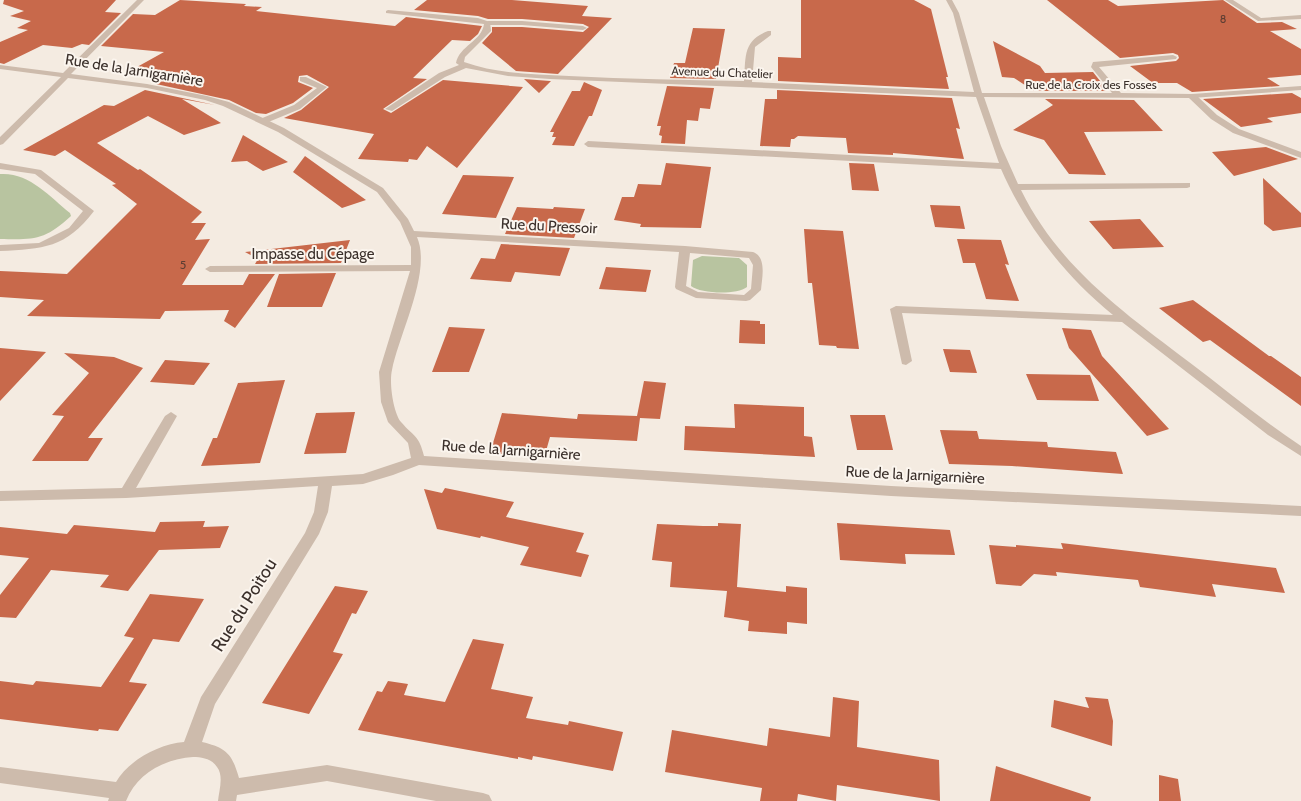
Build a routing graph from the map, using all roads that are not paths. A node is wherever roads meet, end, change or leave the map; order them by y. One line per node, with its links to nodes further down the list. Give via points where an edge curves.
1 (949, 0): 16 (street)
2 (1228, 0): 5 (street, via 1260,20)
3 (139, 1): 12 (street)
4 (388, 12): 6 (street)
5 (1301, 18)
6 (488, 23): 7 (street); 10 (street, via 487,31 461,56 460,62)
7 (582, 28)
8 (768, 33): 14 (street, via 752,46)
9 (1173, 57): 17 (street, via 1096,64 1095,67)
10 (464, 66): 14 (street, Avenue du Chatelier, via 482,71 564,78); 19 (street, via 442,75)
11 (0, 67): 12 (street, Rue de la Jarnigarnière)
12 (65, 76): 20 (street, Rue de la Jarnigarnière, via 147,86 207,98); 21 (street)
13 (303, 79): 20 (street, via 323,88 297,107)
14 (748, 84): 16 (street, Avenue du Chatelier)
15 (1301, 88): 18 (street, Rue de la Croix des Fosses)
16 (979, 95): 17 (street, Rue de la Croix des Fosses); 25 (street)
17 (1119, 96): 18 (street, Rue de la Croix des Fosses)
18 (1192, 96): 23 (street, via 1236,131)
19 (389, 109)
20 (263, 121): 28 (street, Rue de la Jarnigarnière, via 380,190 405,221)
21 (0, 142)
22 (588, 144): 25 (street)
23 (1301, 154)
24 (0, 166): 29 (street, via 38,172 89,211 73,230 41,246)
25 (1003, 166): 27 (street)
26 (1187, 185): 27 (street)
27 (1014, 187): 33 (street, via 1047,241 1082,281)
28 (411, 234): 30 (street, Rue du Pressoir); 31 (street, Rue de la Jarnigarnière, via 416,247)
29 (0, 248)
30 (686, 249): 30 (street, Rue du Pressoir, via 753,255 758,265 756,290 746,298 696,295 680,287)
31 (416, 268): 32 (street, Impasse du Cépage); 37 (street, Rue de la Jarnigarnière, via 385,372 387,402 394,422 414,442)
32 (210, 269)
33 (1123, 319): 34 (street, via 896,309); 36 (street)
34 (906, 361)
35 (171, 416): 39 (street)
36 (1301, 452)
37 (418, 460): 38 (street, via 363,479); 41 (street, Rue de la Jarnigarnière, via 852,489)
38 (326, 481): 39 (street); 42 (street, Rue du Poitou, via 321,512 312,534 208,702)
39 (126, 493): 40 (street)
40 (0, 496)
41 (1301, 511)
42 (191, 748): 44 (street, via 205,749 226,763 231,775); 45 (street, via 175,750 144,765 130,777)
43 (0, 775): 45 (street)
44 (229, 795): 46 (street, via 328,773)
45 (119, 796)
46 (483, 801)

